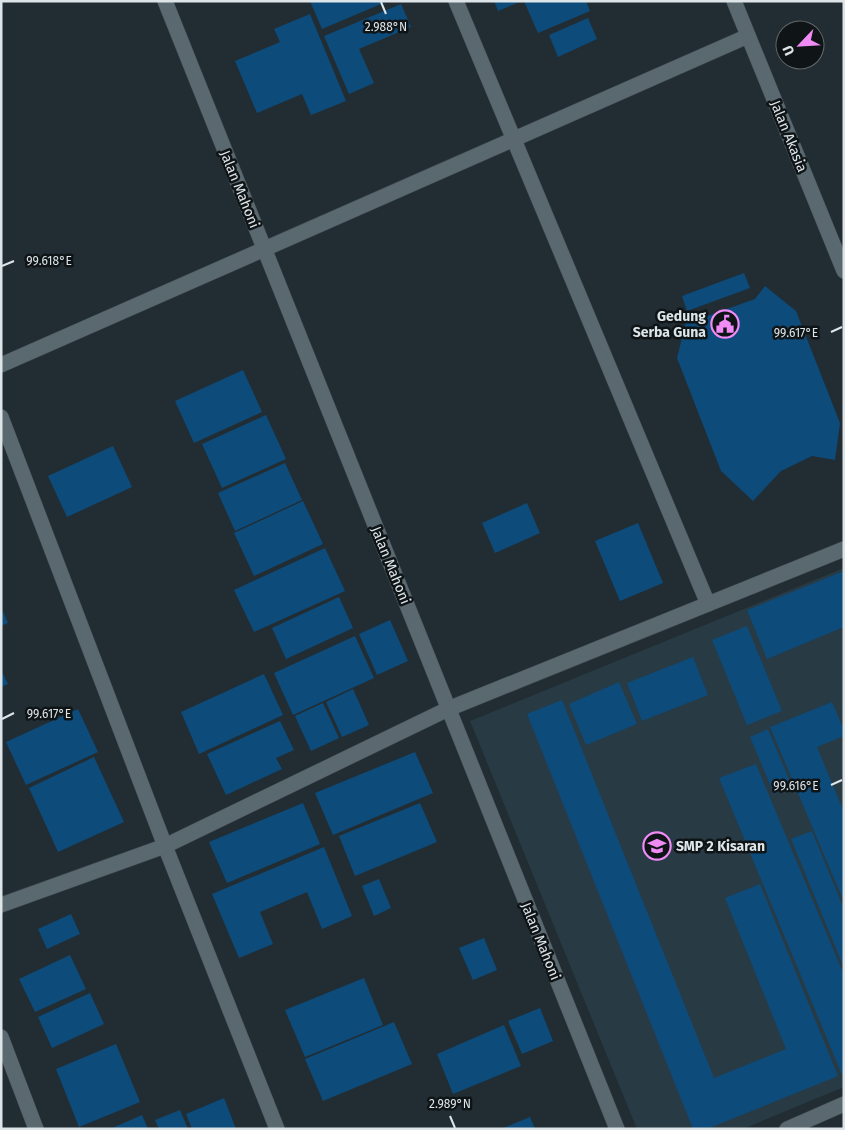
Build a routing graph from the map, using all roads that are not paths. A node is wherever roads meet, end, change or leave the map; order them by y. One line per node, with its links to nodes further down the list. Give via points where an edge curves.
1 (164, 1): 6 (street, Jalan Mahoni)
2 (456, 1): 5 (street)
3 (734, 1): 4 (street, Jalan Akasia)
4 (748, 36): 5 (street); 7 (street, Jalan Akasia)
5 (514, 138): 6 (street); 11 (street)
6 (264, 249): 8 (street); 12 (street, Jalan Mahoni)
7 (844, 271)
8 (1, 365)
9 (1, 417): 13 (street)
10 (844, 549): 11 (street)
11 (708, 604): 12 (street)
12 (448, 709): 13 (street); 19 (street, Jalan Mahoni)
13 (165, 846): 14 (street); 18 (street)
14 (1, 905)
15 (1, 1037): 17 (street)
16 (844, 1104): 20 (street)
17 (36, 1129)
18 (277, 1129)
19 (617, 1129)
20 (787, 1129)

